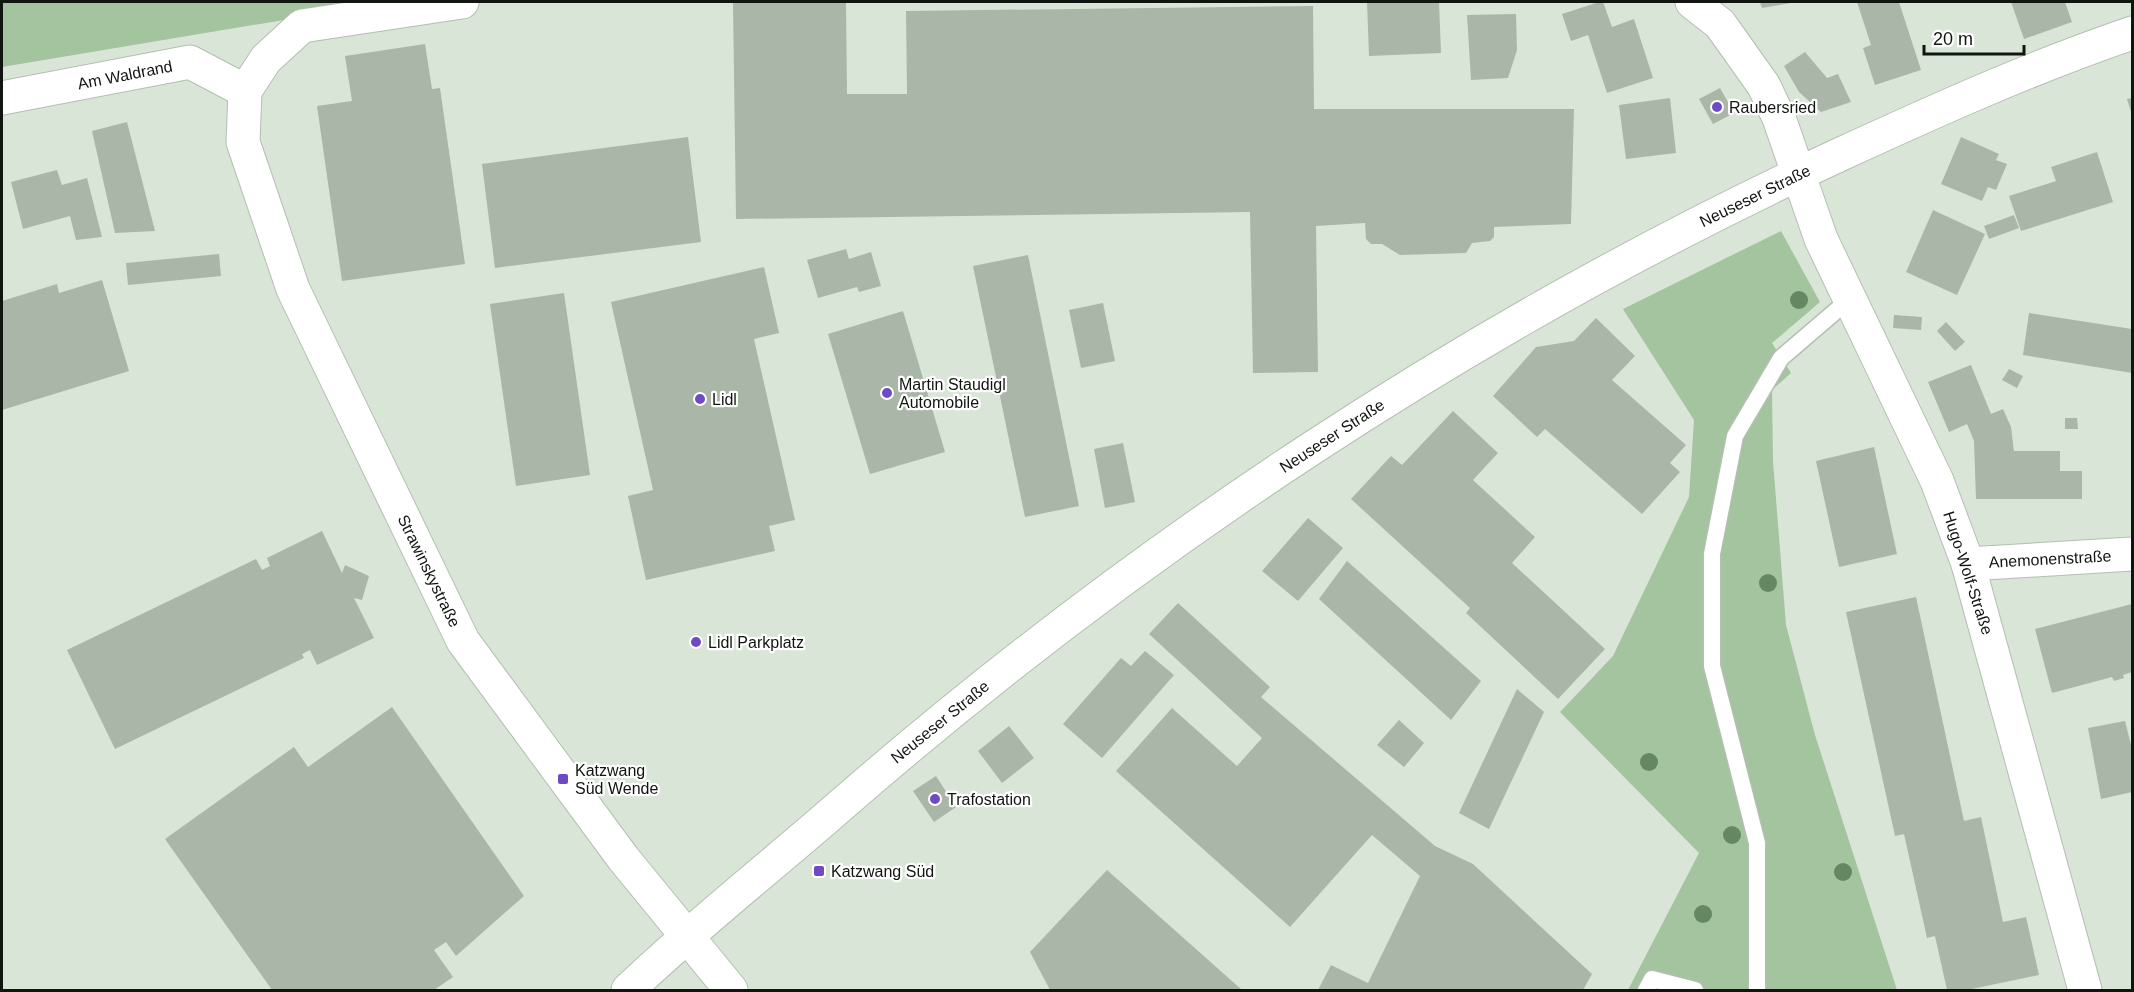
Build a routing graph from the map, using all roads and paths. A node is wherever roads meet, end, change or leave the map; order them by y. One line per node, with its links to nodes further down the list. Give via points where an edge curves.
1 (462, 2): 4 (street, via 302,26 266,59)
2 (1692, 2): 6 (street, via 1720,24 1764,86)
3 (2133, 33): 6 (street, Neuseser Straße, via 2034,68)
4 (245, 91): 5 (street, Am Waldrand, via 190,62); 10 (street, Strawinskystraße, via 243,141 293,289 463,641 563,779)
5 (2, 98)
6 (1798, 174): 7 (street, Hugo-Wolf-Straße, via 1821,239); 10 (street, Neuseser Straße, via 1649,249 1501,333 1363,416 1194,527 1072,616 877,772)
7 (1851, 298): 9 (street, Hugo-Wolf-Straße, via 1937,481); 15 (lane, via 1781,358 1735,436 1712,554 1712,666 1757,843)
8 (2133, 554): 9 (street, Anemonenstraße)
9 (1968, 564): 16 (street, Hugo-Wolf-Straße)
10 (687, 935): 11 (street, Neuseser Straße); 12 (street, Strawinskystraße)
11 (628, 990)
12 (731, 990)
13 (1646, 990): 14 (lane, via 1652,979)
14 (1695, 990)
15 (1757, 990)
16 (2085, 990)

